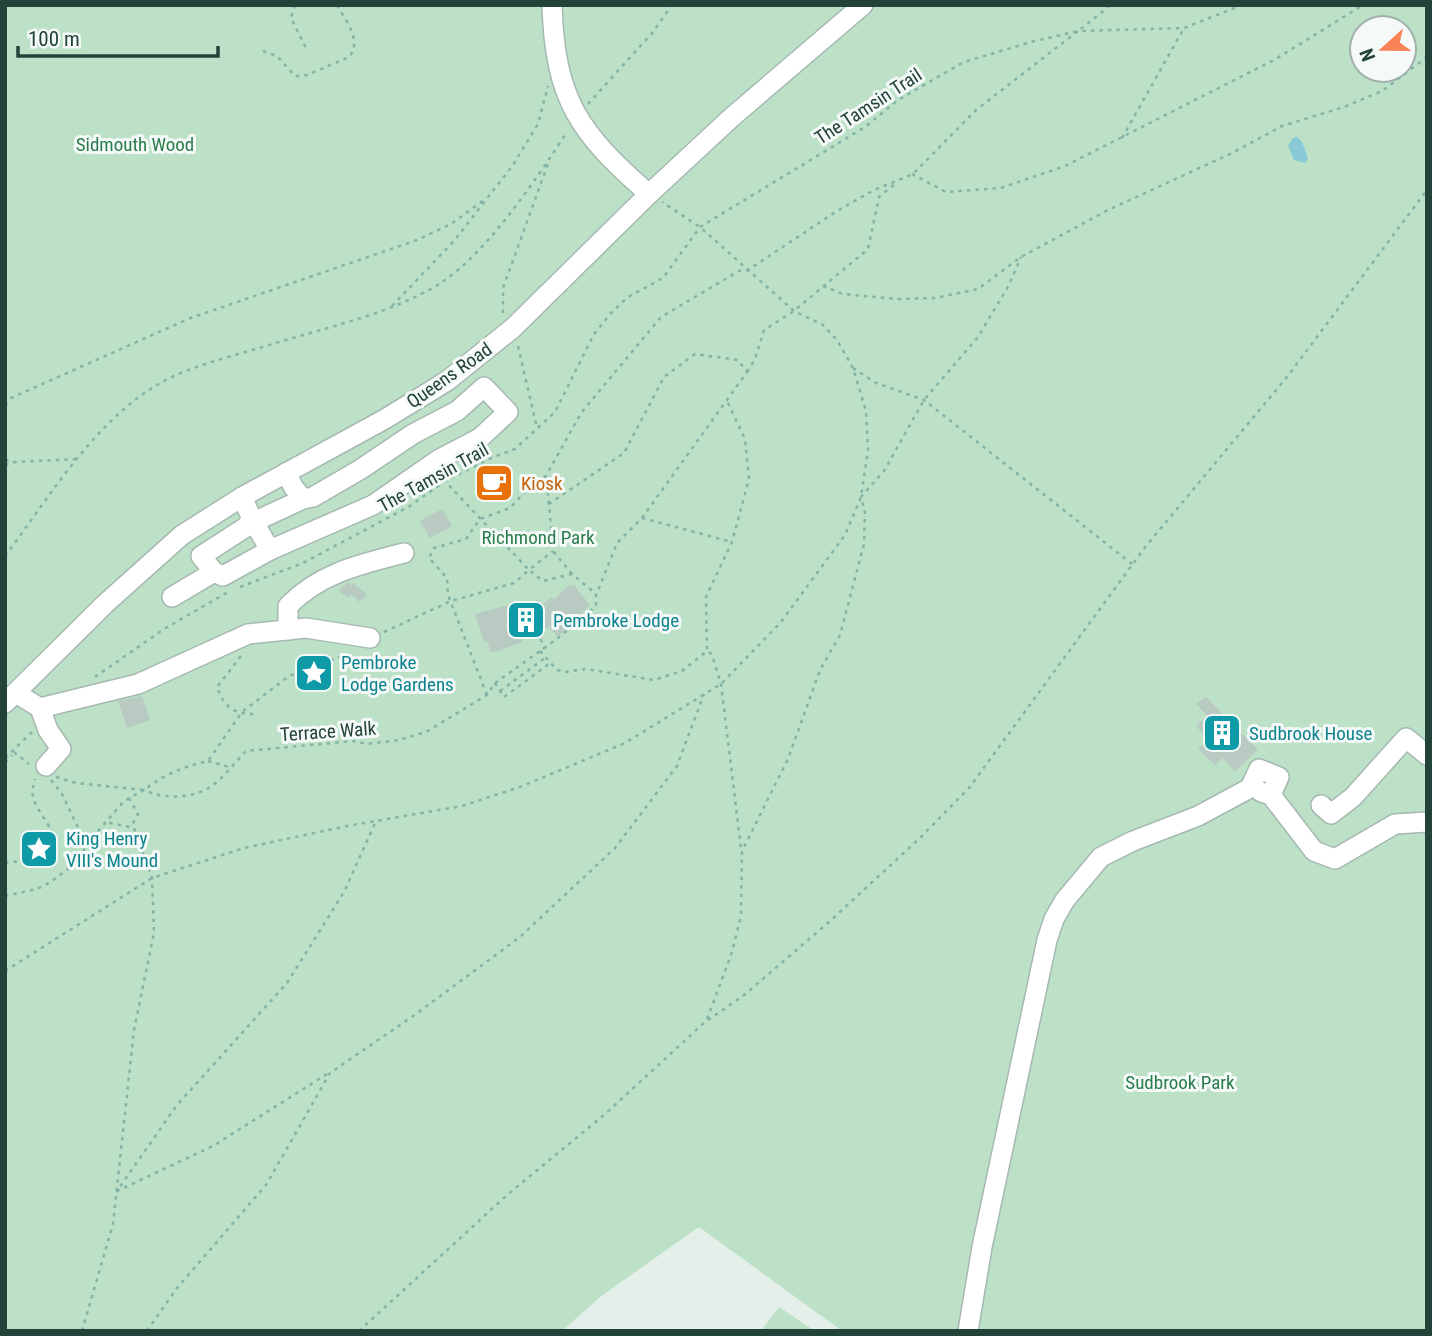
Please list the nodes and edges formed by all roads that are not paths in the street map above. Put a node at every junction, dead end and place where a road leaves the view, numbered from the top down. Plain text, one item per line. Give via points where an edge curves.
1 (552, 5) edge
2 (863, 5) edge
3 (649, 194) junction
4 (286, 473) junction
5 (242, 497) junction
6 (303, 499) junction
7 (252, 519) junction
8 (270, 550) junction
9 (404, 553) dead end
10 (214, 572) junction
11 (172, 597) dead end
12 (288, 630) junction
13 (370, 638) dead end
14 (11, 698) edge
15 (42, 714) junction
16 (1427, 755) edge
17 (43, 771) road end
18 (1321, 805) dead end
19 (1427, 822) edge
20 (968, 1331) edge

1 - 3 street via 555,55 577,117 615,165
2 - 3 street, Queens Road
3 - 4 street, Queens Road via 513,328 447,381
4 - 5 street, Queens Road
4 - 6 street
5 - 7 street
5 - 14 street, Queens Road via 182,535
6 - 7 street
6 - 8 street via 457,411 484,387 508,412 480,438 438,460 373,505
7 - 8 street
7 - 10 street via 201,556
8 - 10 street via 223,576
9 - 12 street via 346,568 303,590 288,606
10 - 11 street
12 - 13 street via 306,628
12 - 15 street via 248,634 138,684
14 - 15 street
15 - 17 street via 61,749
16 - 18 street via 1406,738 1353,797 1331,814
19 - 20 street via 1395,824 1335,859 1314,851 1271,796 1250,788 1198,816 1101,857 1065,900 1047,940

